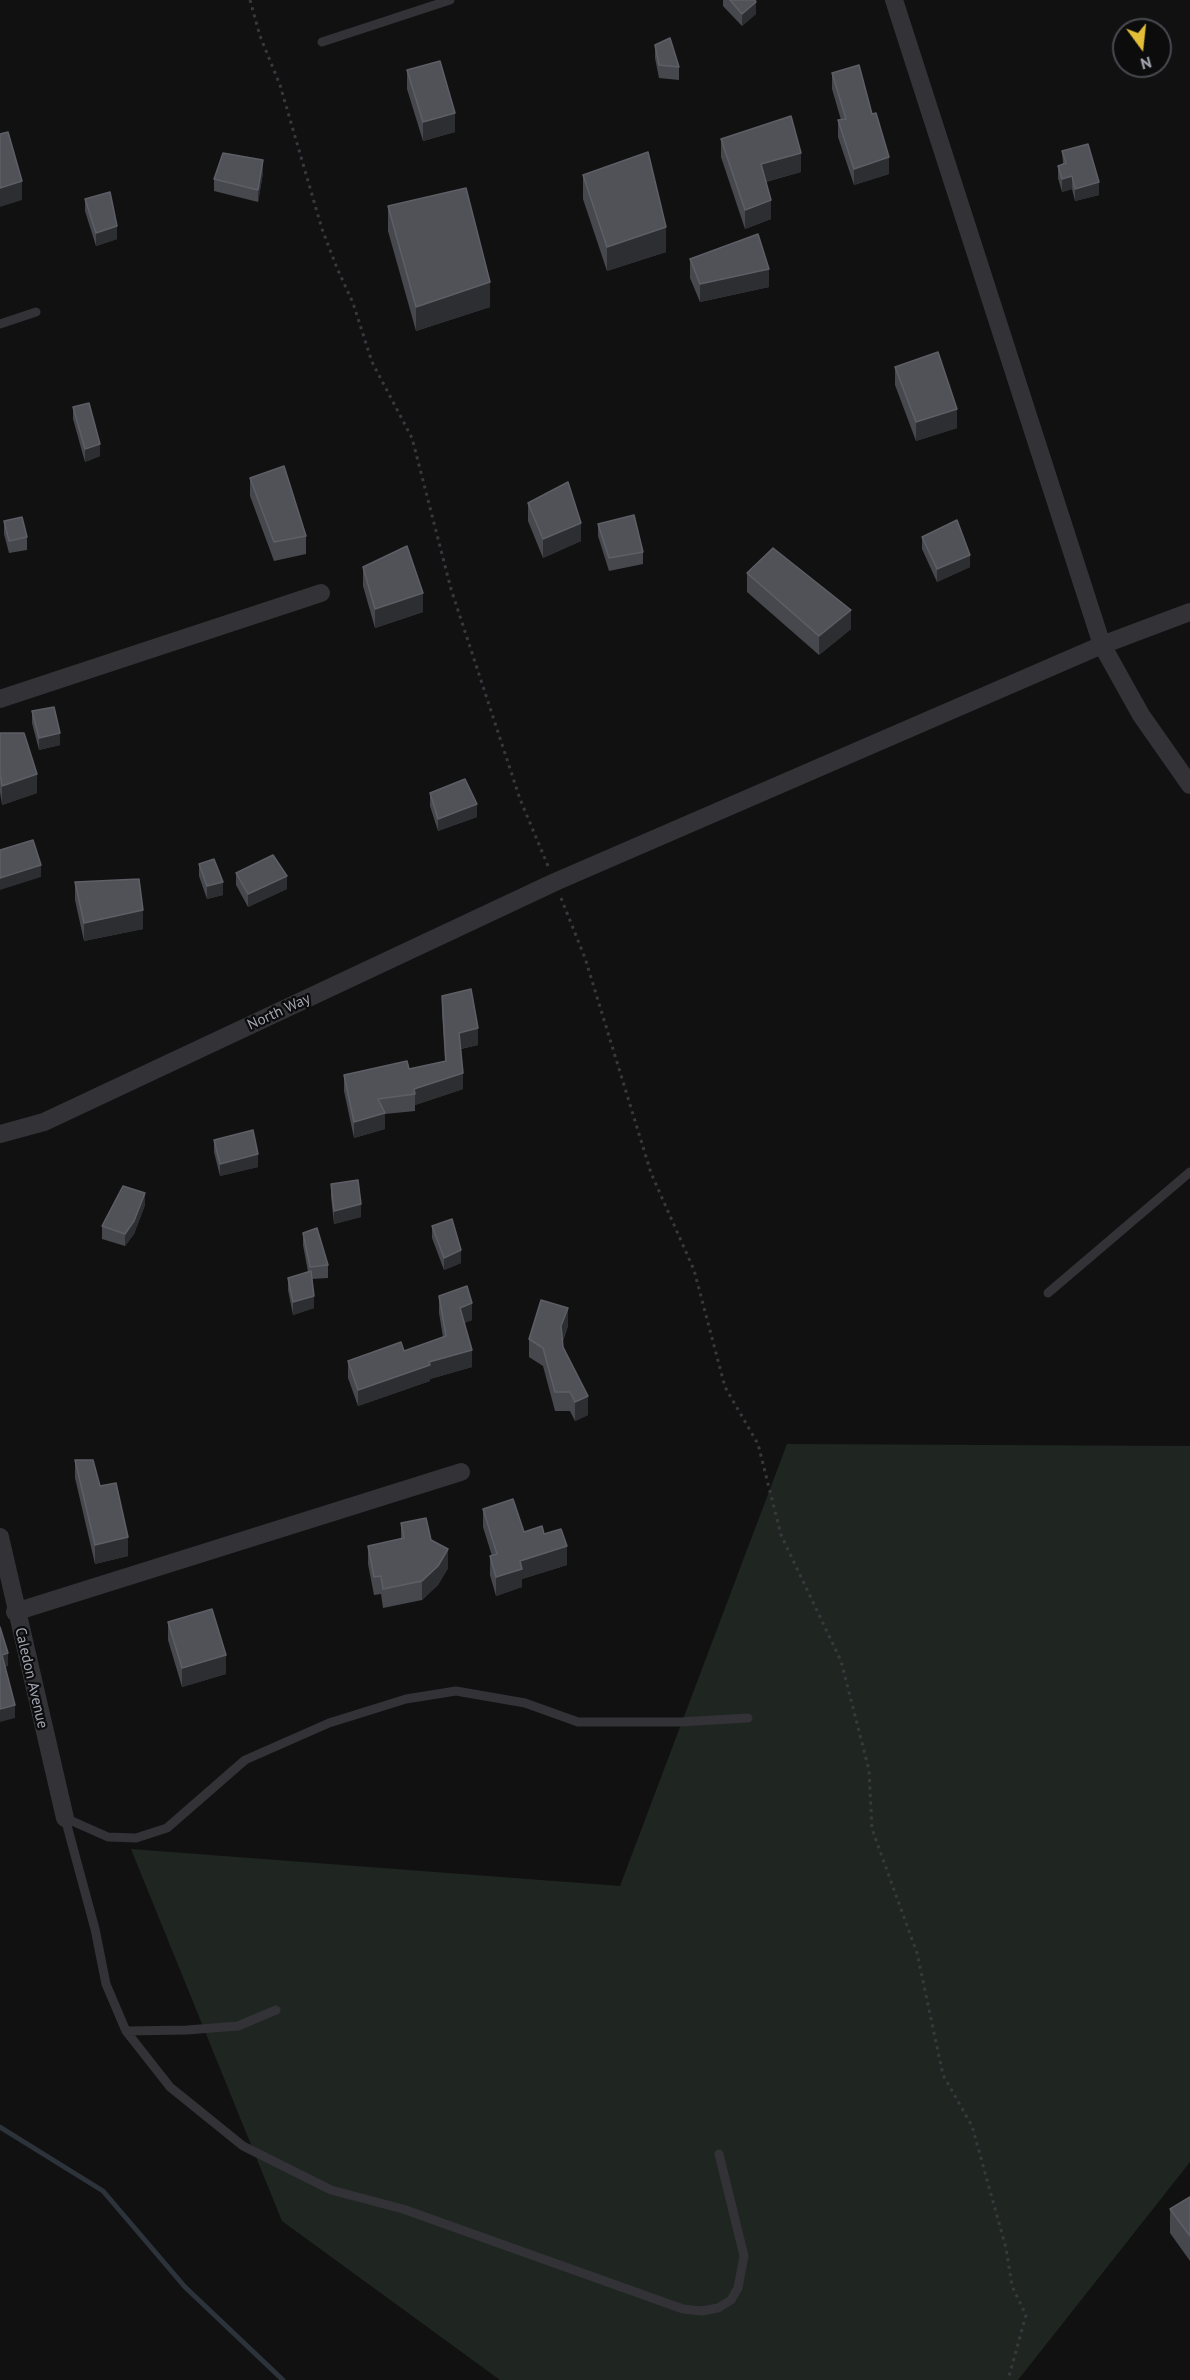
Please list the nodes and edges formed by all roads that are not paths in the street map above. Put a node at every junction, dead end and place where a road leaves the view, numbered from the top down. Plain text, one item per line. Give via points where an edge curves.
1 (450, 0) edge
2 (894, 0) edge
3 (322, 42) dead end
4 (36, 312) dead end
5 (0, 324) edge
6 (321, 593) dead end
7 (1190, 612) edge
8 (1102, 645) junction
9 (0, 699) edge
10 (1190, 785) edge
11 (0, 1134) edge
12 (1190, 1172) edge
13 (1047, 1293) dead end
14 (461, 1472) dead end
15 (0, 1537) edge
16 (15, 1612) junction
17 (748, 1718) dead end
18 (65, 1818) junction
19 (276, 2010) dead end
20 (126, 2031) junction
21 (718, 2154) dead end

1 - 3 lane
2 - 8 street
4 - 5 lane
6 - 9 street
7 - 8 street, North Way
8 - 10 street via 1135,706
8 - 11 street, North Way via 555,882 44,1122
12 - 13 lane
14 - 16 street
15 - 16 street, Caledon Avenue
16 - 18 street, Caledon Avenue
17 - 18 lane via 578,1722 525,1704 456,1691 406,1699 329,1723 245,1760 167,1828 136,1838 108,1837
18 - 20 lane via 106,1984
19 - 20 lane via 238,2026
20 - 21 lane via 170,2087 243,2146 331,2190 403,2209 683,2309 718,2308 731,2300 738,2288 744,2256

